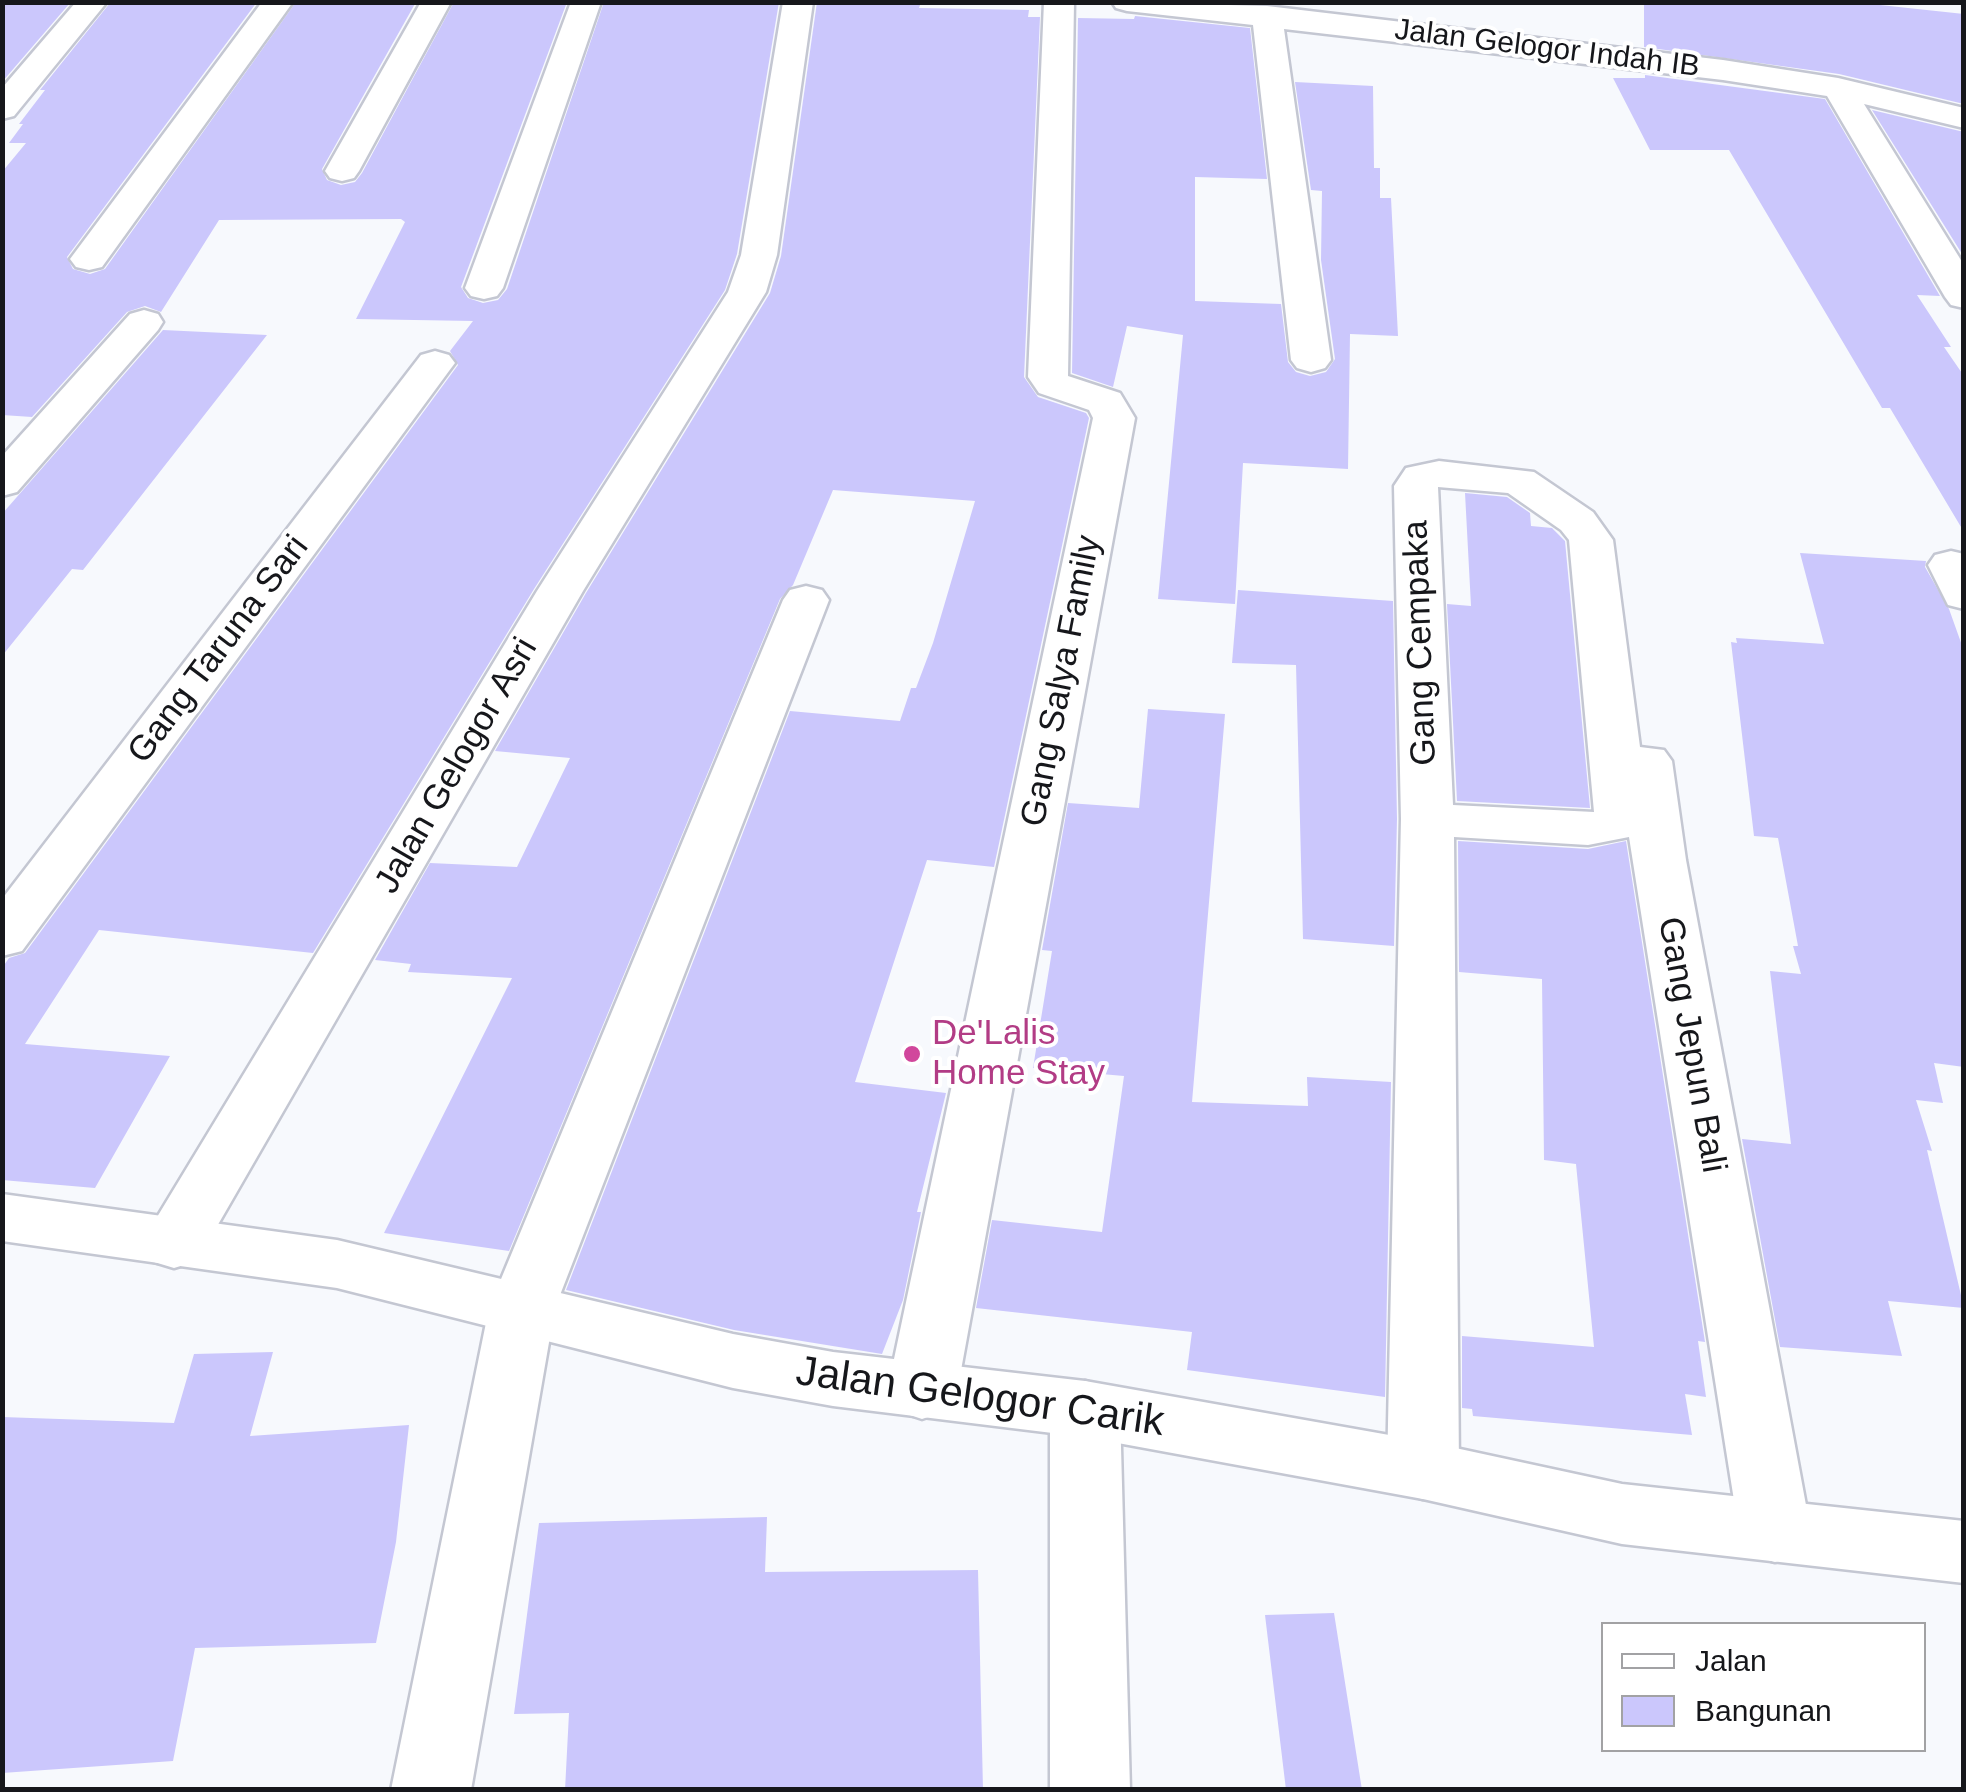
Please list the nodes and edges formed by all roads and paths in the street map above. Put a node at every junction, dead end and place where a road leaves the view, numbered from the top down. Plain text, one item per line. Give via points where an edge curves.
1 (92, 2) edge
2 (278, 2) edge
3 (436, 2) edge
4 (586, 2) edge
5 (798, 2) edge
6 (1058, 2) edge
7 (1127, 2) edge
8 (1266, 15) junction
9 (1838, 88) junction
10 (2, 109) edge
11 (1964, 118) edge
12 (342, 172) dead end
13 (90, 259) dead end
14 (484, 288) dead end
15 (1964, 297) edge
16 (144, 322) dead end
17 (1311, 360) dead end
18 (435, 363) dead end
19 (2, 484) edge
20 (1620, 556) dead end
21 (806, 600) dead end
22 (1427, 819) junction
23 (2, 938) edge
24 (2, 1217) edge
25 (174, 1244) junction
26 (522, 1308) junction
27 (922, 1392) junction
28 (1085, 1409) junction
29 (1424, 1470) junction
30 (1775, 1532) junction
31 (1964, 1552) edge
32 (431, 1790) edge
33 (1090, 1790) edge

1 - 10 street
2 - 13 street
3 - 12 street
4 - 14 street
5 - 25 street, Jalan Gelogor Asri via 759,255 747,292 560,591
6 - 27 street, Gang Salya Family via 1048,377 1106,402 1114,418
7 - 8 street, Jalan Gelogor Indah IB
8 - 9 street, Jalan Gelogor Indah IB
8 - 17 street
9 - 11 street, Jalan Gelogor Indah IB
9 - 15 street
16 - 19 street
18 - 23 street, Gang Taruna Sari
20 - 30 street, Gang Jepun Bali via 1659,860
21 - 26 street
22 - 22 street, Gang Cempaka via 1416,486 1420,477 1440,474 1519,482 1576,521 1591,540 1622,814 1609,827 1588,829
22 - 29 street, Gang Cempaka
24 - 25 street, Jalan Gelogor Carik
25 - 26 street, Jalan Gelogor Carik via 336,1264
26 - 27 street, Jalan Gelogor Carik via 733,1361
26 - 32 street
27 - 28 street, Jalan Gelogor Carik
28 - 29 street, Jalan Gelogor Carik
28 - 33 street
29 - 30 street, Jalan Gelogor Carik via 1622,1514
30 - 31 street, Jalan Gelogor Carik

